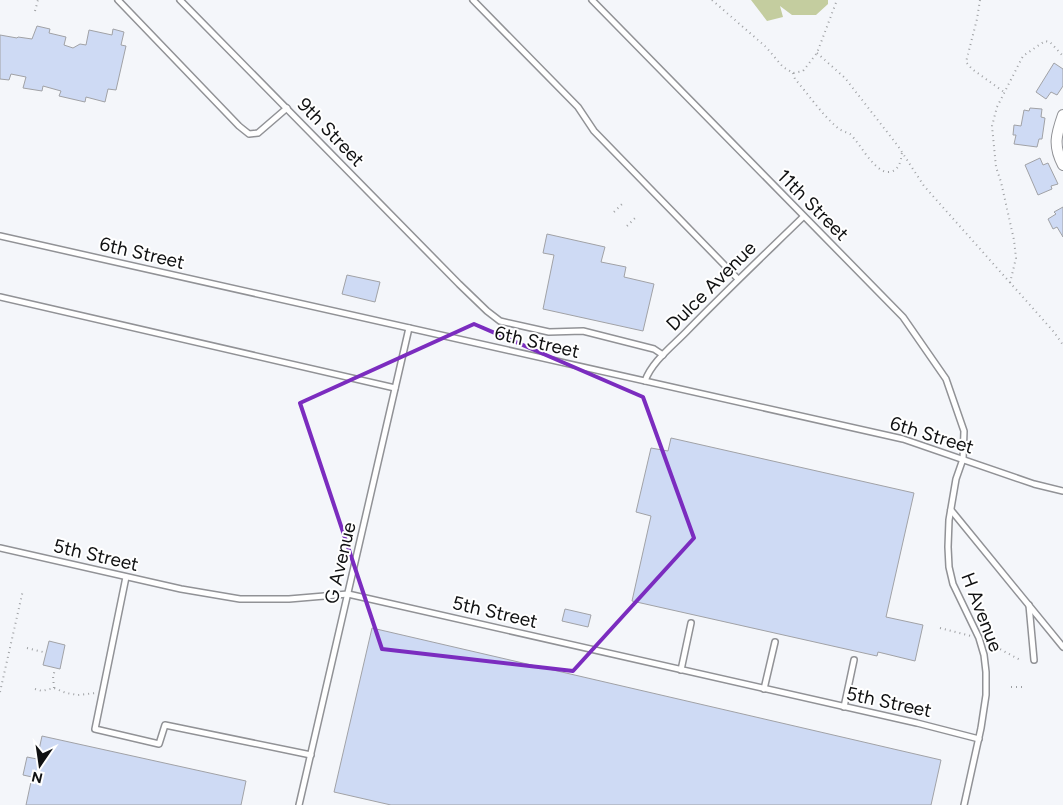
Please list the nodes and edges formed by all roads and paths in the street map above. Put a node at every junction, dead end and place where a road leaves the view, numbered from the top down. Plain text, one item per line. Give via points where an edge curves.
1 (38, 0) edge
2 (118, 0) edge
3 (180, 0) edge
4 (473, 0) edge
5 (592, 0) edge
6 (712, 0) edge
7 (837, 0) edge
8 (980, 0) edge
9 (35, 11) dead end
10 (817, 53) junction
11 (1063, 56) edge
12 (793, 73) junction
13 (1004, 92) junction
14 (287, 108) junction
15 (1063, 115) edge
16 (902, 152) junction
17 (1063, 166) edge
18 (624, 202) dead end
19 (614, 212) dead end
20 (637, 216) dead end
21 (803, 216) junction
22 (627, 226) dead end
23 (0, 236) edge
24 (738, 279) junction
25 (1010, 283) junction
26 (0, 297) edge
27 (409, 328) junction
28 (1063, 345) edge
29 (663, 355) junction
30 (645, 382) junction
31 (395, 388) junction
32 (963, 459) junction
33 (1063, 491) edge
34 (951, 510) junction
35 (0, 548) edge
36 (126, 577) junction
37 (24, 590) dead end
38 (348, 594) junction
39 (1029, 604) junction
40 (691, 623) dead end
41 (775, 642) dead end
42 (1063, 646) edge
43 (27, 648) dead end
44 (43, 652) dead end
45 (854, 660) dead end
46 (1034, 660) dead end
47 (54, 670) dead end
48 (681, 670) junction
49 (1024, 687) dead end
50 (54, 688) junction
51 (1011, 688) dead end
52 (35, 689) dead end
53 (764, 689) junction
54 (0, 692) edge
55 (96, 693) dead end
56 (844, 707) junction
57 (979, 739) junction
58 (311, 755) junction
59 (299, 805) edge
60 (964, 805) edge

1 - 9 path
2 - 14 lane via 249,134 258,133
3 - 14 lane, 9th Street
4 - 24 lane
5 - 21 lane, 11th Street
6 - 12 path
7 - 10 path
8 - 13 path via 966,62
10 - 12 path via 803,70
10 - 16 path via 844,78
11 - 13 path via 1050,42 1034,48 1023,56
12 - 16 path via 825,115 850,134 879,169 895,170
13 - 25 path via 992,126 996,167 1014,240 1016,258
14 - 29 lane, 9th Street via 500,321 549,332 583,331 654,349
15 - 17 street via 1056,134 1057,154
16 - 25 path via 924,186
18 - 19 path
20 - 22 path
21 - 24 lane, Dulce Avenue
21 - 32 lane, 11th Street via 903,318 946,379 964,432
23 - 27 lane, 6th Street
24 - 29 lane, Dulce Avenue
25 - 28 path
26 - 31 lane
27 - 30 lane, 6th Street
27 - 31 lane, G Avenue
29 - 30 lane, Dulce Avenue via 648,371
30 - 32 lane, 6th Street via 903,440
31 - 38 lane, G Avenue
32 - 33 lane, 6th Street
32 - 34 lane, H Avenue
34 - 39 lane
34 - 57 lane, H Avenue via 950,573 978,634 986,668 986,695
35 - 36 lane, 5th Street
36 - 38 lane, 5th Street via 240,599
36 - 58 lane via 95,729 159,744 165,725
37 - 54 path
38 - 48 lane, 5th Street
38 - 58 lane, G Avenue
39 - 42 lane
39 - 46 lane
40 - 48 lane
41 - 53 lane
43 - 44 path
45 - 56 lane
47 - 50 path
48 - 53 lane, 5th Street
49 - 51 path
50 - 52 path
50 - 55 path via 78,696
53 - 56 lane, 5th Street
56 - 57 lane, 5th Street
57 - 60 lane, H Avenue
58 - 59 lane, G Avenue

